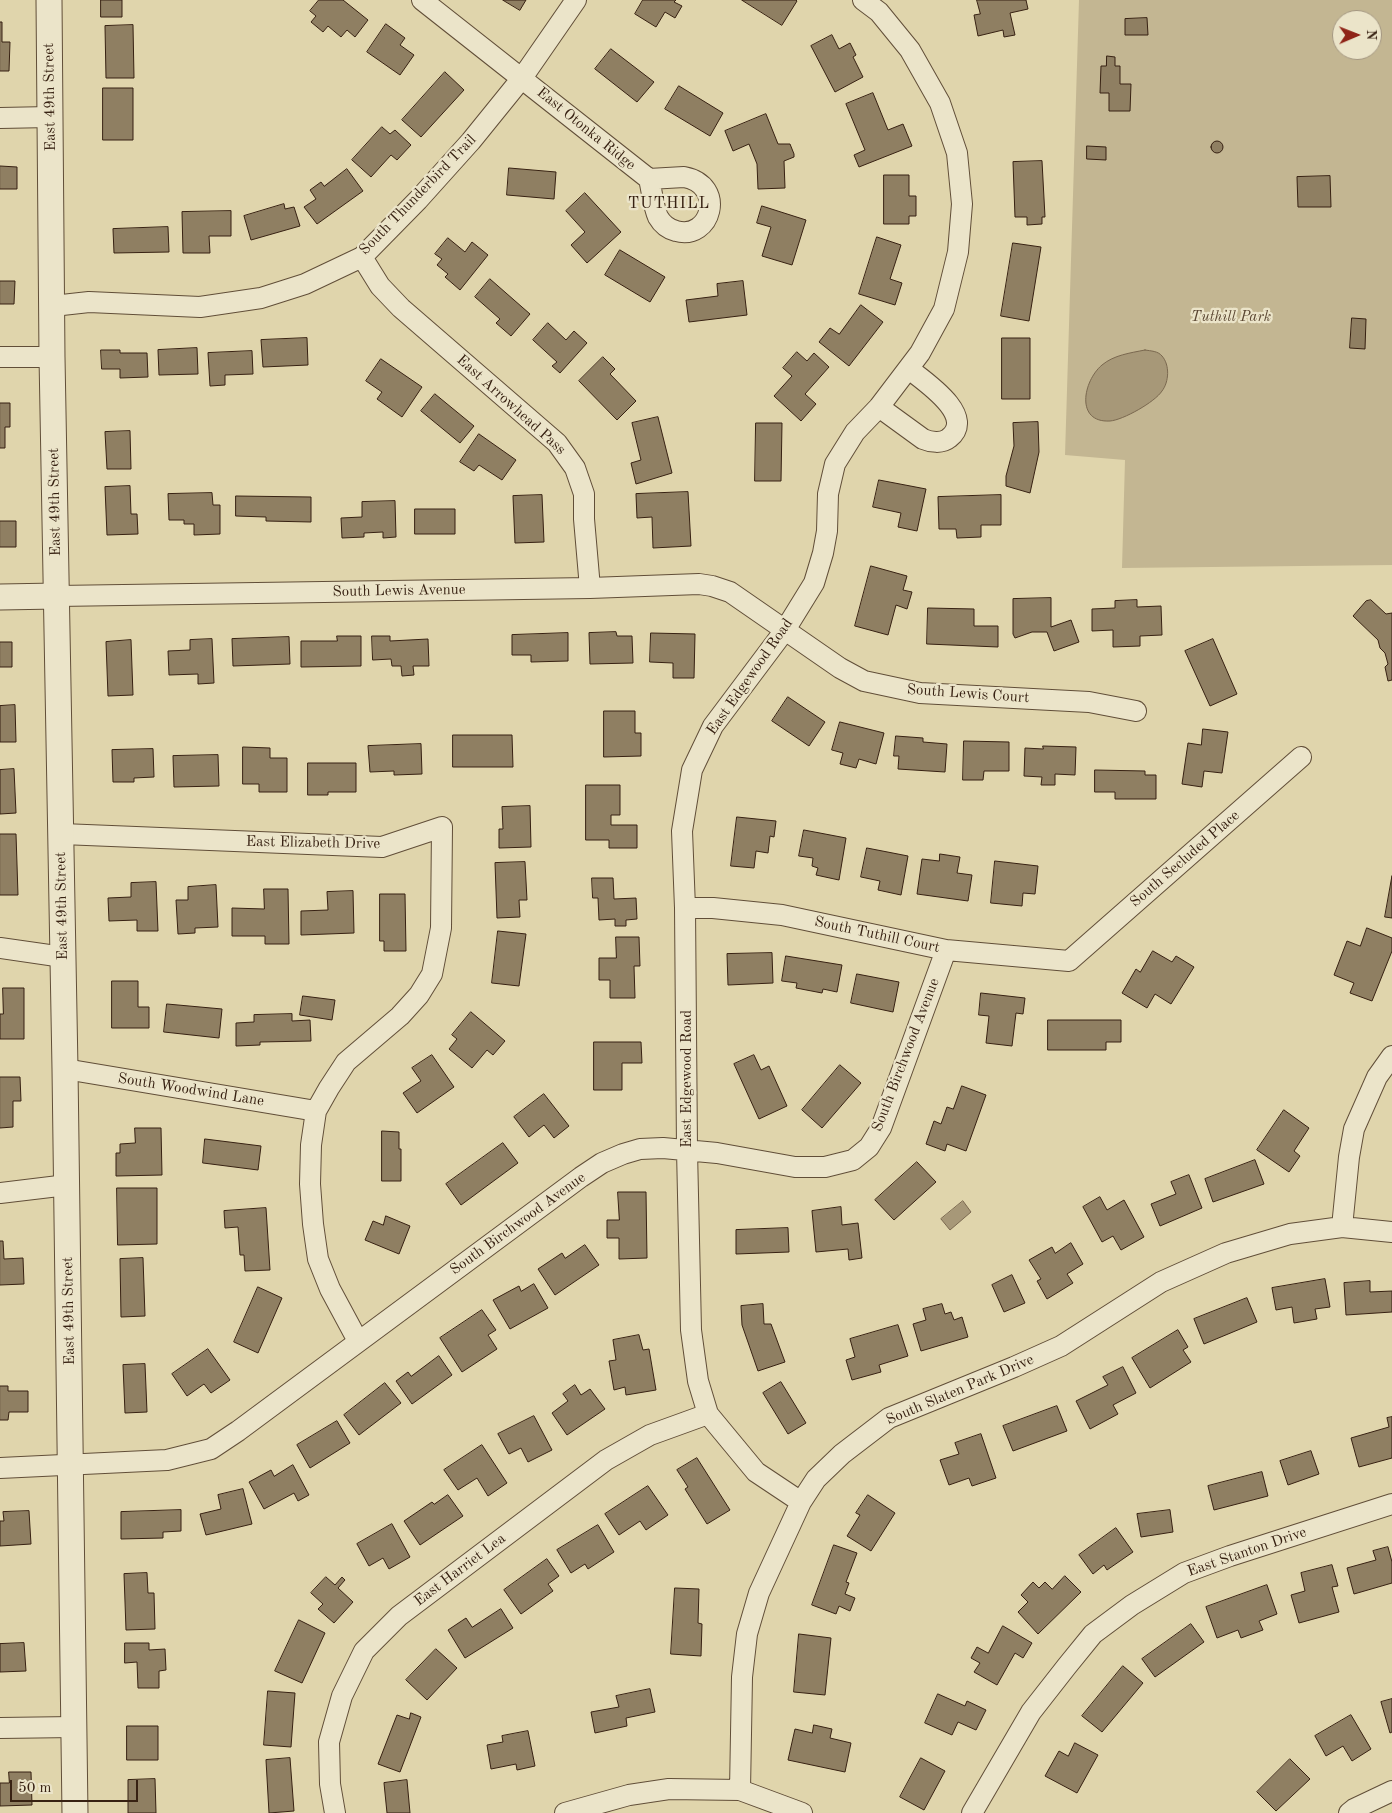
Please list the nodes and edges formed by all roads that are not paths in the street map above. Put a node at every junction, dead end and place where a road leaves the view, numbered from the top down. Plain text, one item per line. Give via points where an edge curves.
1 (49, 0) edge
2 (422, 0) edge
3 (576, 0) edge
4 (863, 0) edge
5 (522, 78) junction
6 (50, 117) junction
7 (0, 118) edge
8 (649, 179) dead end
9 (362, 257) junction
10 (53, 306) junction
11 (0, 357) edge
12 (52, 357) junction
13 (909, 369) junction
14 (879, 407) junction
15 (590, 588) junction
16 (0, 596) edge
17 (57, 596) junction
18 (785, 630) junction
19 (1136, 712) dead end
20 (1301, 757) dead end
21 (62, 834) junction
22 (686, 908) junction
23 (0, 948) edge
24 (946, 950) junction
25 (63, 957) junction
26 (1069, 961) joint
27 (1392, 1056) edge
28 (65, 1069) junction
29 (316, 1111) junction
30 (687, 1150) junction
31 (66, 1185) junction
32 (0, 1193) edge
33 (1342, 1227) junction
34 (1392, 1232) edge
35 (358, 1341) junction
36 (708, 1414) junction
37 (71, 1464) junction
38 (0, 1468) edge
39 (801, 1502) junction
40 (1392, 1504) edge
41 (74, 1727) junction
42 (0, 1728) edge
43 (740, 1790) junction
44 (1392, 1790) edge
45 (599, 1809) edge
46 (75, 1813) edge
47 (334, 1813) edge
48 (565, 1813) edge
49 (802, 1813) edge
50 (972, 1813) edge
51 (1349, 1813) edge

1 - 6 street, East 49th Street
2 - 5 street, East Otonka Ridge
3 - 5 street, South Thunderbird Trail
4 - 13 street, East Edgewood Road via 879,12 910,50 940,103 957,153 962,204 958,252 944,309
5 - 8 street, East Otonka Ridge
5 - 9 street, South Thunderbird Trail via 465,149
6 - 7 street
6 - 10 street, East 49th Street
9 - 10 street, South Thunderbird Trail via 305,284 261,298 200,306 89,302
9 - 15 street, East Arrowhead Pass via 380,286 401,308 557,443 569,457 584,494
10 - 12 street, East 49th Street
11 - 12 street
12 - 17 street, East 49th Street
13 - 14 street, East Edgewood Road
13 - 14 street via 954,410 957,421 950,438 929,442
14 - 18 street, East Edgewood Road via 855,432 835,464 828,494 823,554 814,583
15 - 17 street, South Lewis Avenue
15 - 18 street, South Lewis Avenue via 712,586 730,592
16 - 17 street, South Lewis Avenue
17 - 21 street, East 49th Street
18 - 19 street, South Lewis Court via 840,668 864,681 892,688 920,693 1089,702
18 - 22 street, East Edgewood Road via 713,726 692,770 682,831
20 - 26 street, South Secluded Place
21 - 25 street, East 49th Street
21 - 29 street, East Elizabeth Drive via 382,847 442,827 441,928 432,974 400,1016 346,1062
22 - 24 street, South Tuthill Court via 782,915
22 - 30 street, East Edgewood Road
23 - 25 street
24 - 26 street, South Tuthill Court
24 - 30 street, South Birchwood Avenue via 881,1128 869,1147 853,1160 825,1167 795,1167
25 - 28 street, East 49th Street
27 - 33 street via 1377,1077 1354,1129
28 - 29 street, South Woodwind Lane
28 - 31 street, East 49th Street
29 - 35 street, East Elizabeth Drive via 310,1184 318,1259
30 - 35 street, South Birchwood Avenue via 640,1149 602,1164
30 - 36 street, East Edgewood Road via 691,1330 698,1382
31 - 32 street
31 - 37 street, East 49th Street
33 - 34 street, South Slaten Park Drive
33 - 39 street, South Slaten Park Drive via 1290,1234 1226,1253 1161,1282 1061,1346 889,1418 822,1472
35 - 37 street, South Birchwood Avenue via 211,1449 167,1460
36 - 39 street, East Edgewood Road via 756,1472
36 - 47 street, East Harriet Lea via 650,1436 606,1460 398,1616 364,1651 342,1696 329,1742
37 - 38 street, South Birchwood Avenue
37 - 41 street, East 49th Street
39 - 43 street, South Slaten Park Drive via 759,1593 747,1634 742,1677
40 - 50 street, East Stanton Drive via 1184,1572 1132,1605 1093,1634 1031,1712
41 - 42 street
41 - 46 street, East 49th Street
43 - 45 street via 669,1789 629,1795
43 - 49 street
44 - 51 street
45 - 48 street

